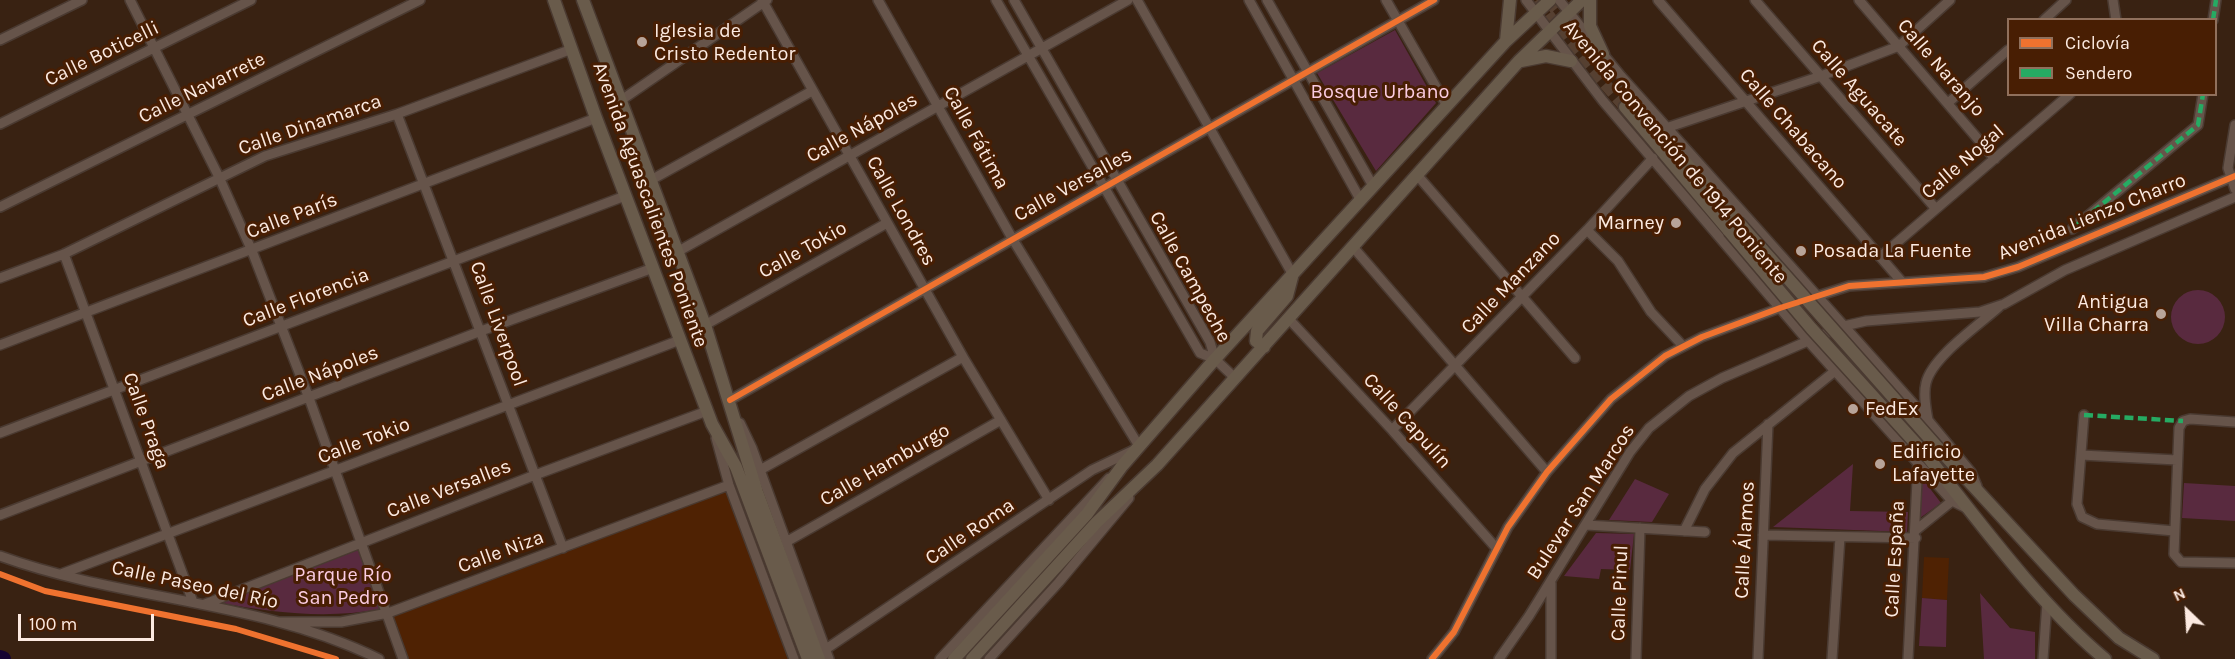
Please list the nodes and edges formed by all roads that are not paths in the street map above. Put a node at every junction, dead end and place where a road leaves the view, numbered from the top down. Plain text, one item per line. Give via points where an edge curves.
1 (82, 0) edge
2 (130, 0) edge
3 (251, 0) edge
4 (420, 0) edge
5 (554, 0) edge
6 (583, 0) edge
7 (878, 0) edge
8 (996, 0) edge
9 (1014, 0) edge
10 (1128, 0) edge
11 (1137, 0) edge
12 (1249, 0) edge
13 (1267, 0) edge
14 (1386, 0) edge
15 (1434, 0) edge
16 (1510, 0) edge
17 (1526, 0) edge
18 (1550, 0) edge
19 (1559, 0) edge
20 (1582, 0) edge
21 (1590, 0) edge
22 (1658, 0) edge
23 (1755, 0) edge
24 (1859, 0) edge
25 (1950, 0) edge
26 (2066, 0) edge
27 (2113, 0) edge
28 (2216, 0) edge
29 (764, 1) edge
30 (1535, 13) junction
31 (1568, 13) junction
32 (2046, 18) edge
33 (2116, 18) edge
34 (2213, 18) edge
35 (1398, 21) junction
36 (1548, 31) junction
37 (0, 40) edge
38 (1506, 41) junction
39 (1899, 46) junction
40 (154, 48) junction
41 (1040, 48) junction
42 (572, 49) junction
43 (2007, 51) edge
44 (1603, 54) junction
45 (1026, 55) junction
46 (1519, 61) junction
47 (1571, 61) junction
48 (1307, 72) junction
49 (1821, 76) junction
50 (1293, 80) junction
51 (812, 92) junction
52 (2068, 96) edge
53 (2203, 96) edge
54 (620, 101) junction
55 (1745, 101) junction
56 (1948, 103) junction
57 (938, 106) junction
58 (1447, 106) junction
59 (397, 114) junction
60 (187, 115) junction
61 (596, 118) junction
62 (0, 124) edge
63 (2235, 125) edge
64 (1669, 127) junction
65 (1208, 128) junction
66 (849, 155) junction
67 (1653, 158) junction
68 (1995, 159) junction
69 (1418, 176) junction
70 (219, 177) junction
71 (2233, 177) edge
72 (651, 180) junction
73 (1116, 180) junction
74 (424, 184) junction
75 (1373, 186) junction
76 (1103, 187) junction
77 (2235, 189) edge
78 (625, 196) junction
79 (2235, 197) edge
80 (1360, 199) junction
81 (0, 207) edge
82 (1936, 209) junction
83 (887, 223) junction
84 (2072, 229) dead end
85 (1587, 230) junction
86 (1012, 238) junction
87 (1353, 247) junction
88 (252, 251) junction
89 (677, 252) junction
90 (64, 254) junction
91 (1880, 257) junction
92 (455, 260) junction
93 (652, 268) junction
94 (1793, 268) junction
95 (1293, 275) junction
96 (0, 278) edge
97 (1902, 282) junction
98 (924, 289) junction
99 (1765, 290) junction
100 (1817, 295) junction
101 (1522, 296) junction
102 (2004, 303) junction
103 (1780, 308) junction
104 (86, 312) junction
105 (1289, 319) junction
106 (705, 325) junction
107 (281, 326) junction
108 (1844, 326) junction
109 (481, 331) junction
110 (680, 340) junction
111 (1808, 341) junction
112 (0, 345) edge
113 (1683, 346) junction
114 (1264, 347) junction
115 (963, 357) junction
116 (1215, 358) junction
117 (1575, 358) dead end
118 (1456, 365) junction
119 (1878, 366) junction
120 (1835, 371) junction
121 (1235, 378) junction
122 (115, 389) junction
123 (1853, 390) junction
124 (309, 398) junction
125 (730, 400) junction
126 (508, 405) junction
127 (707, 411) junction
128 (734, 412) junction
129 (2084, 415) dead end
130 (1001, 420) junction
131 (1928, 420) junction
132 (2235, 422) edge
133 (712, 424) junction
134 (1768, 424) junction
135 (1392, 430) junction
136 (0, 433) edge
137 (1137, 447) junction
138 (2081, 455) junction
139 (1923, 459) junction
140 (2177, 460) junction
141 (141, 461) junction
142 (1157, 465) junction
143 (1122, 466) junction
144 (760, 470) junction
145 (335, 471) junction
146 (1547, 472) junction
147 (535, 475) junction
148 (729, 484) junction
149 (1979, 491) junction
150 (1049, 500) junction
151 (1952, 501) junction
152 (1969, 509) junction
153 (0, 515) edge
154 (1586, 525) junction
155 (1640, 528) junction
156 (1684, 531) junction
157 (2174, 531) junction
158 (1705, 532) dead end
159 (168, 533) junction
160 (1916, 534) junction
161 (1762, 535) junction
162 (1840, 537) junction
163 (786, 542) junction
164 (362, 543) junction
165 (563, 548) junction
166 (1497, 549) junction
167 (0, 556) edge
168 (2235, 563) edge
169 (61, 574) junction
170 (1551, 582) junction
171 (193, 602) junction
172 (2047, 602) junction
173 (205, 604) junction
174 (388, 614) junction
175 (280, 622) junction
176 (824, 656) edge
177 (379, 659) edge
178 (403, 659) edge
179 (794, 659) edge
180 (808, 659) edge
181 (940, 659) edge
182 (954, 659) edge
183 (972, 659) edge
184 (989, 659) edge
185 (1432, 659) edge
186 (1499, 659) edge
187 (1551, 659) edge
188 (1636, 659) edge
189 (1758, 659) edge
190 (1832, 659) edge
191 (1908, 659) edge
192 (2043, 659) edge
193 (2105, 659) edge
194 (2153, 659) edge

1 - 37 street
2 - 40 street
3 - 40 street, Calle Boticelli
4 - 60 street, Calle Navarrete
5 - 42 main road, Avenida Aguascalientes Poniente
6 - 54 main road, Avenida Aguascalientes Poniente
7 - 57 street, Calle Fátima
8 - 45 street, Calle Campeche
9 - 41 street, Calle Campeche
10 - 41 street, Calle Nápoles
11 - 65 street
12 - 50 street
13 - 48 street
14 - 35 street
15 - 35 street, Calle Versalles
16 - 38 main road
17 - 30 street, Avenida Convención de 1914 Poniente
18 - 30 main road
19 - 31 street, Avenida Convención de 1914 Poniente
20 - 31 main road
21 - 44 main road via 1590,26
22 - 55 street, Calle Chabacano
23 - 49 street, Calle Aguacate
24 - 39 street, Calle Naranjo
25 - 39 street
26 - 32 street
27 - 33 street
28 - 34 street
29 - 51 street, Calle Londres
29 - 54 street
30 - 36 street, Avenida Convención de 1914 Poniente
30 - 38 main road
31 - 36 main road
31 - 44 street, Avenida Convención de 1914 Poniente
35 - 48 street, Calle Versalles
35 - 58 street
36 - 46 main road
36 - 47 street, Avenida Convención de 1914 Poniente
38 - 58 main road
39 - 49 street
39 - 56 street, Calle Naranjo
40 - 60 street
40 - 62 street, Calle Boticelli
41 - 45 street, Calle Nápoles
41 - 73 street, Calle Campeche
42 - 59 street, Calle Dinamarca
42 - 61 main road, Avenida Aguascalientes Poniente
43 - 56 street
44 - 64 street, Avenida Convención de 1914 Poniente
45 - 57 street, Calle Nápoles
45 - 76 street, Calle Campeche
46 - 47 main road via 1546,56
46 - 69 main road
47 - 67 street, Avenida Convención de 1914 Poniente
48 - 50 street, Calle Versalles
48 - 75 street
49 - 55 street
49 - 82 street, Calle Aguacate
50 - 65 street, Calle Versalles
50 - 80 street
51 - 66 street, Calle Londres
51 - 72 street
52 - 68 street, Calle Nogal
53 - 84 street via 2198,125
54 - 72 main road, Avenida Aguascalientes Poniente
55 - 64 street
55 - 91 street, Calle Chabacano
56 - 68 street, Calle Naranjo
57 - 66 street, Calle Nápoles
57 - 86 street, Calle Fátima
58 - 75 main road
59 - 70 street, Calle Dinamarca via 265,156
59 - 74 street, Calle Liverpool
60 - 70 street
60 - 81 street, Calle Navarrete
61 - 74 street, Calle París
61 - 78 main road, Avenida Aguascalientes Poniente
63 - 71 street via 2228,168
64 - 94 street, Avenida Convención de 1914 Poniente
65 - 73 street, Calle Versalles
65 - 95 street
66 - 83 street, Calle Londres
66 - 89 street, Calle Nápoles
67 - 85 street, Calle Manzano
67 - 99 street, Avenida Convención de 1914 Poniente
68 - 82 street, Calle Nogal
69 - 87 main road
69 - 101 street
70 - 88 street
70 - 90 street, Calle Dinamarca
71 - 77 street
71 - 97 street, Avenida Lienzo Charro via 2018,267 1983,277
72 - 89 main road, Avenida Aguascalientes Poniente
73 - 76 street, Calle Versalles
73 - 116 street, Calle Campeche via 1210,342
74 - 88 street, Calle París
74 - 92 street, Calle Liverpool
75 - 80 main road
76 - 86 street, Calle Versalles
76 - 116 street, Calle Campeche via 1200,353
78 - 92 street, Calle Florencia
78 - 93 main road, Avenida Aguascalientes Poniente
79 - 102 street, Avenida Lienzo Charro via 2065,270
80 - 95 main road
82 - 91 street, Calle Nogal
83 - 98 street, Calle Londres
83 - 106 street, Calle Tokio
85 - 101 street, Calle Manzano
85 - 113 street via 1618,261 1651,312
86 - 98 street, Calle Versalles
86 - 137 street, Calle Fátima
87 - 105 main road
87 - 118 street
88 - 104 street, Calle París
88 - 107 street
89 - 106 main road, Avenida Aguascalientes Poniente
90 - 96 street, Calle Dinamarca
90 - 104 street, Calle Praga
91 - 97 street, Calle Chabacano
92 - 107 street, Calle Florencia
92 - 109 street, Calle Liverpool
93 - 109 street, Calle Nápoles
93 - 110 main road, Avenida Aguascalientes Poniente
94 - 99 street via 1786,287
94 - 100 street, Avenida Convención de 1914 Poniente
95 - 114 main road via 1283,302 1257,331 1256,342
95 - 116 main road
97 - 100 street, Avenida Lienzo Charro via 1849,286
98 - 115 street, Calle Londres
98 - 125 street, Calle Versalles
99 - 103 street, Avenida Convención de 1914 Poniente
100 - 103 street, Bulevar San Marcos
100 - 108 street, Avenida Convención de 1914 Poniente
101 - 117 street
101 - 118 street, Calle Manzano
102 - 108 street, Avenida Lienzo Charro via 1980,312
102 - 131 street via 1930,371 1925,400
103 - 111 street, Avenida Convención de 1914 Poniente
103 - 113 street, Bulevar San Marcos
104 - 112 street, Calle París
104 - 122 street, Calle Praga
105 - 114 main road
105 - 135 street, Calle Capulín
106 - 125 main road, Avenida Aguascalientes Poniente
107 - 122 street, Calle Florencia
107 - 124 street
108 - 111 street, Bulevar San Marcos
108 - 119 street, Avenida Convención de 1914 Poniente
109 - 124 street, Calle Nápoles
109 - 126 street, Calle Liverpool
110 - 126 street, Calle Tokio
110 - 127 main road, Avenida Aguascalientes Poniente
111 - 120 street, Avenida Convención de 1914 Poniente
111 - 154 street, Bulevar San Marcos via 1722,378 1666,412 1630,452
113 - 146 street, Bulevar San Marcos via 1623,388
114 - 121 main road
115 - 130 street, Calle Londres
115 - 144 street
116 - 121 street, Calle Campeche
116 - 137 main road
118 - 135 street, Calle Manzano
118 - 146 street
119 - 123 street via 1858,372
119 - 131 street, Avenida Convención de 1914 Poniente
120 - 123 street, Avenida Convención de 1914 Poniente
120 - 134 street
121 - 142 main road
122 - 136 street, Calle Florencia
122 - 141 street, Calle Praga
123 - 139 street, Avenida Convención de 1914 Poniente
124 - 141 street, Calle Nápoles
124 - 145 street
125 - 128 main road, Avenida Aguascalientes Poniente
126 - 145 street, Calle Tokio
126 - 147 street, Calle Liverpool
127 - 133 main road, Avenida Aguascalientes Poniente
127 - 147 street, Calle Versalles
128 - 144 street, Avenida Aguascalientes Poniente
128 - 176 main road, Avenida Aguascalientes Poniente via 745,458 785,568
129 - 138 street
130 - 150 street, Calle Londres
130 - 163 street, Calle Hamburgo
131 - 149 street, Avenida Convención de 1914 Poniente via 1971,472
132 - 140 street via 2182,421
133 - 148 street, Avenida Aguascalientes Poniente
133 - 180 main road, Avenida Aguascalientes Poniente via 736,467
134 - 156 street via 1733,453 1705,489
134 - 161 street, Calle Álamos
135 - 166 street, Calle Capulín
137 - 143 main road
137 - 150 street, Calle Roma via 1092,470
138 - 140 street
138 - 157 street via 2077,504 2082,517 2097,524
139 - 149 main road, Avenida Convención de 1914 Poniente, bridge via 1729,231 1628,104
139 - 151 street, Avenida Convención de 1914 Poniente
139 - 152 main road, Avenida Convención de 1914 Poniente
139 - 160 street, Calle España
140 - 157 street
141 - 153 street, Calle Nápoles
141 - 159 street, Calle Praga
142 - 183 main road via 1097,522
142 - 184 street
143 - 181 street via 1089,496
143 - 182 main road via 1088,514
144 - 163 street, Avenida Aguascalientes Poniente
145 - 159 street, Calle Tokio
145 - 164 street
146 - 166 street, Bulevar San Marcos
147 - 164 street, Calle Versalles
147 - 165 street, Calle Liverpool
148 - 165 street, Calle Niza
148 - 179 street, Avenida Aguascalientes Poniente
149 - 194 main road, Avenida Convención de 1914 Poniente via 2074,595 2119,638
150 - 176 street, Calle Roma
151 - 152 street, Avenida Convención de 1914 Poniente
151 - 160 street
152 - 172 main road, Avenida Convención de 1914 Poniente
154 - 155 street
154 - 170 street, Bulevar San Marcos
155 - 156 street
155 - 188 street, Calle Pinul
156 - 158 street
157 - 168 street via 2174,554 2181,562
159 - 169 street, Calle Tokio
159 - 171 street, Calle Praga
160 - 162 street
160 - 191 street, Calle España
161 - 162 street
161 - 189 street, Calle Álamos
162 - 190 street
163 - 176 street, Avenida Aguascalientes Poniente
164 - 173 street, Calle Versalles
164 - 174 street
165 - 174 street, Calle Niza
166 - 185 street, Bulevar San Marcos via 1454,632
167 - 169 street, Calle Paseo del Río
169 - 171 street, Calle Paseo del Río
170 - 186 street, Bulevar San Marcos
170 - 187 street
171 - 173 street, Calle Paseo del Río
172 - 192 street
172 - 193 main road, Avenida Convención de 1914 Poniente
173 - 175 street, Calle Paseo del Río
174 - 175 street, Calle Niza via 341,622
174 - 178 street
175 - 177 street, Calle Paseo del Río via 322,633

